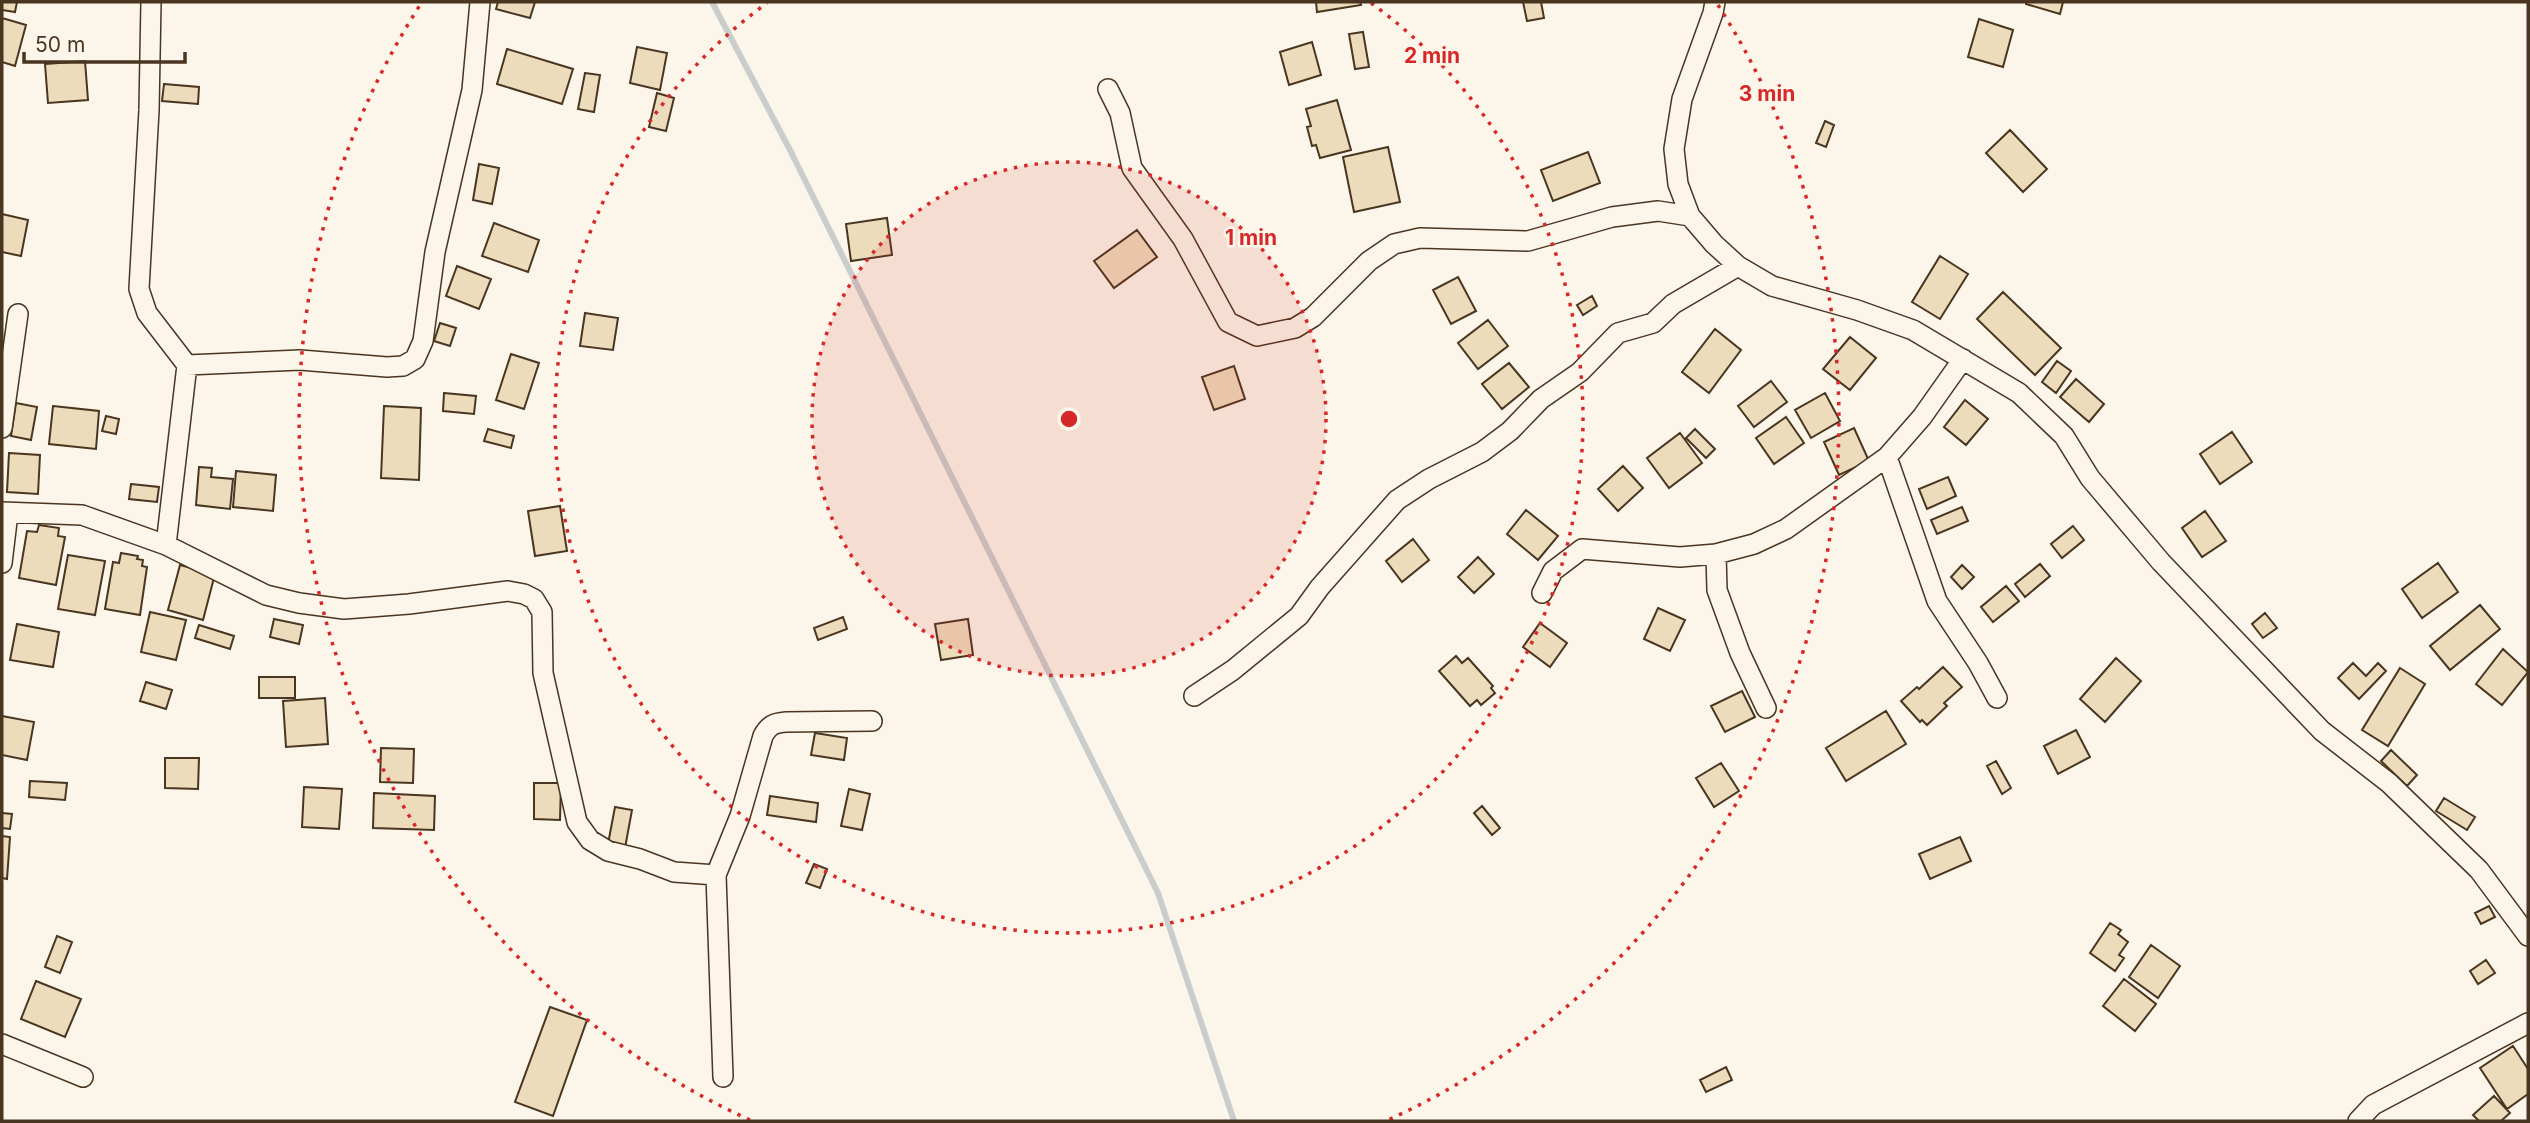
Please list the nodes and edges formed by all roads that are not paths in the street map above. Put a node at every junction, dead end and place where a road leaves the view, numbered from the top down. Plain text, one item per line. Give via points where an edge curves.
1 (150, 2) edge
2 (480, 2) edge
3 (1715, 2) edge
4 (1108, 89) dead end
5 (1690, 216) junction
6 (1738, 266) junction
7 (18, 314) dead end
8 (1963, 359) junction
9 (187, 365) junction
10 (2, 428) edge
11 (1886, 457) junction
12 (5, 513) edge
13 (166, 545) junction
14 (1716, 554) junction
15 (2, 563) edge
16 (1542, 593) dead end
17 (1194, 696) dead end
18 (1997, 698) dead end
19 (1766, 708) dead end
20 (872, 721) dead end
21 (716, 875) junction
22 (2528, 936) edge
23 (2528, 1023) edge
24 (2, 1044) edge
25 (83, 1077) dead end
26 (723, 1077) dead end
27 (2358, 1121) edge

1 - 9 street via 139,289 147,313
2 - 9 street via 472,90 435,251 423,341 415,359 387,367 300,360
3 - 5 street via 1682,99 1674,149 1678,184
4 - 5 street via 1120,113 1132,168 1183,239 1228,322 1257,336 1295,328 1313,317 1369,261 1394,244 1420,238 1528,241 1612,217 1658,211
5 - 6 street
6 - 8 street via 1772,286 1913,330
6 - 17 street via 1673,304 1653,323 1618,332 1580,372 1541,399 1510,431 1397,500 1299,616
7 - 10 street
8 - 11 street
8 - 22 street via 2019,393 2064,436 2090,478 2161,562 2322,732 2389,783 2479,870
9 - 13 street
11 - 14 street via 1787,529
11 - 18 street via 1937,601
12 - 13 street via 82,515
12 - 15 street
13 - 21 street via 266,595 299,603 344,609 508,591 534,599 542,612 543,673 577,822 590,840 608,851 674,872
14 - 16 street via 1681,557 1582,550 1553,571
14 - 19 street via 1717,590
20 - 21 street via 786,722 768,727
21 - 26 street
23 - 27 street via 2373,1105
24 - 25 street

